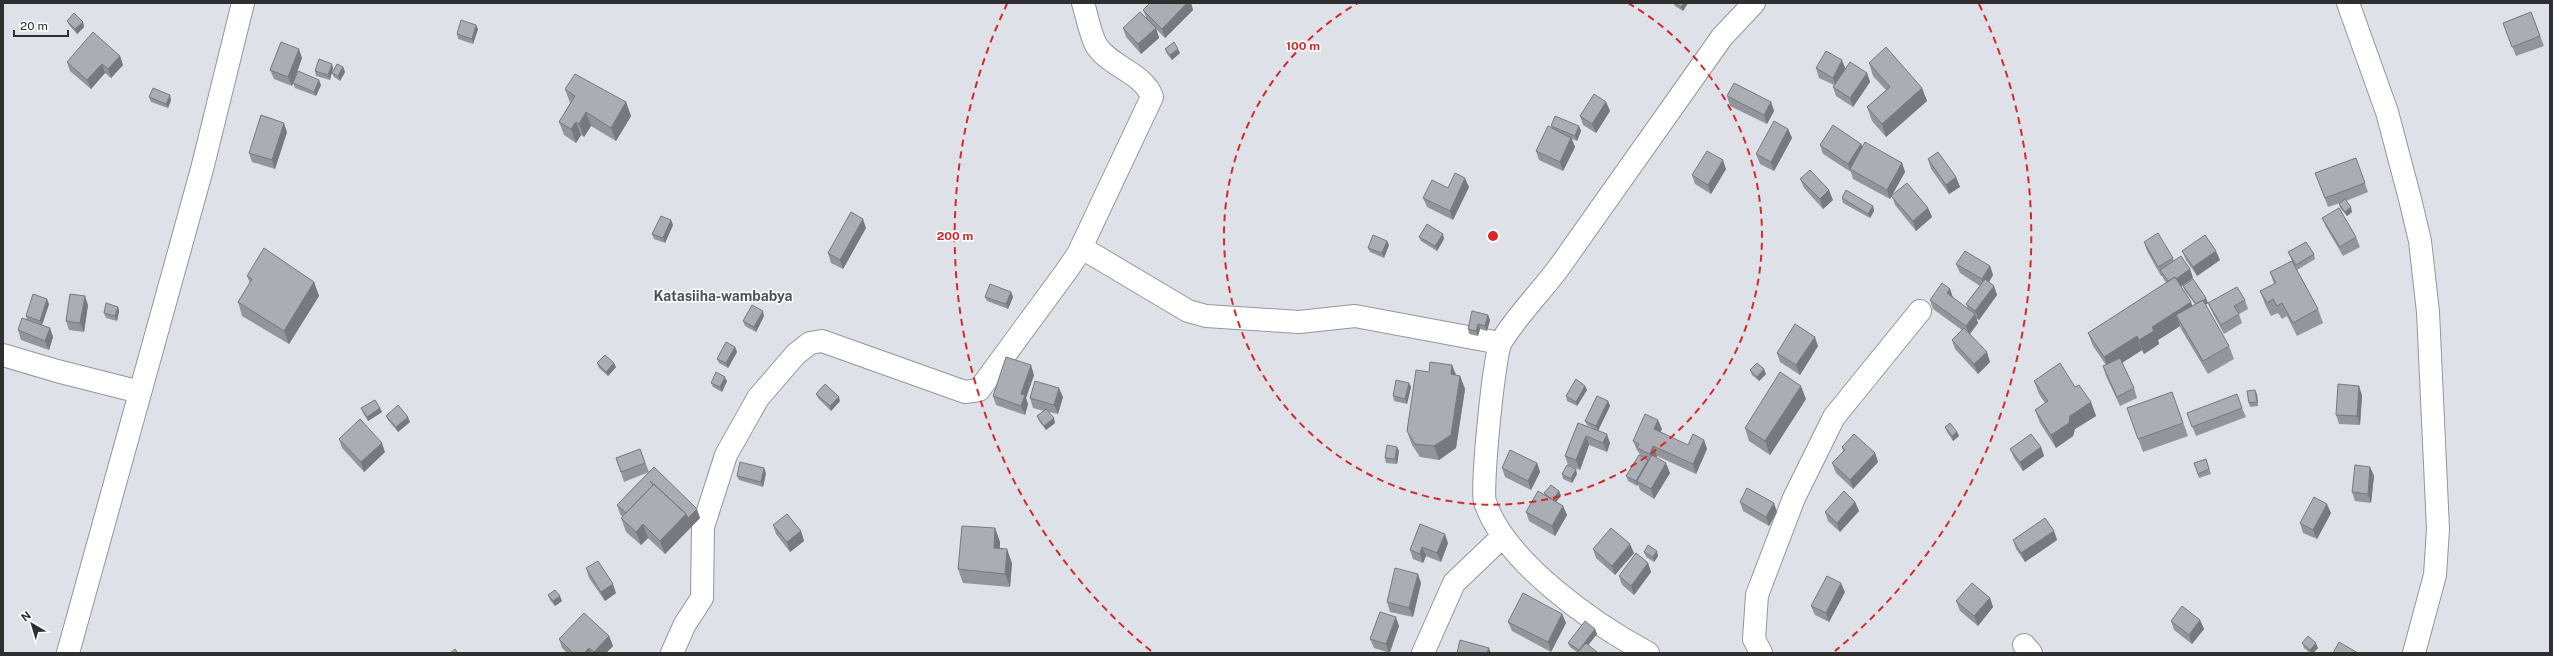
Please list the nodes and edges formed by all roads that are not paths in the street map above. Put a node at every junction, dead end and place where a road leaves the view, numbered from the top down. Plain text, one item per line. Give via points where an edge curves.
1 (243, 3) edge
2 (1083, 3) edge
3 (1754, 3) edge
4 (2348, 3) edge
5 (1078, 254) junction
6 (1920, 311) dead end
7 (1500, 343) junction
8 (3, 355) edge
9 (140, 392) junction
10 (1502, 537) junction
11 (68, 653) edge
12 (672, 653) edge
13 (1423, 653) edge
14 (1648, 653) edge
15 (1761, 653) edge
16 (2414, 653) edge

1 - 9 street via 202,169
2 - 5 street via 1096,45 1117,67 1148,86 1152,97
3 - 7 street via 1722,38 1556,271
4 - 16 street via 2387,112 2403,170 2420,241 2427,305 2438,529 2435,575
5 - 7 street via 1087,250 1188,311 1206,316 1298,322 1355,316
5 - 12 street via 980,390 965,392 822,341 810,343 796,354 758,398 726,454 703,526 702,598 685,624
6 - 15 street via 1834,417 1794,498 1758,595 1754,639
7 - 10 street via 1487,432 1485,500
8 - 9 street
9 - 11 street
10 - 13 street via 1454,583
10 - 14 street via 1572,603 1623,640

